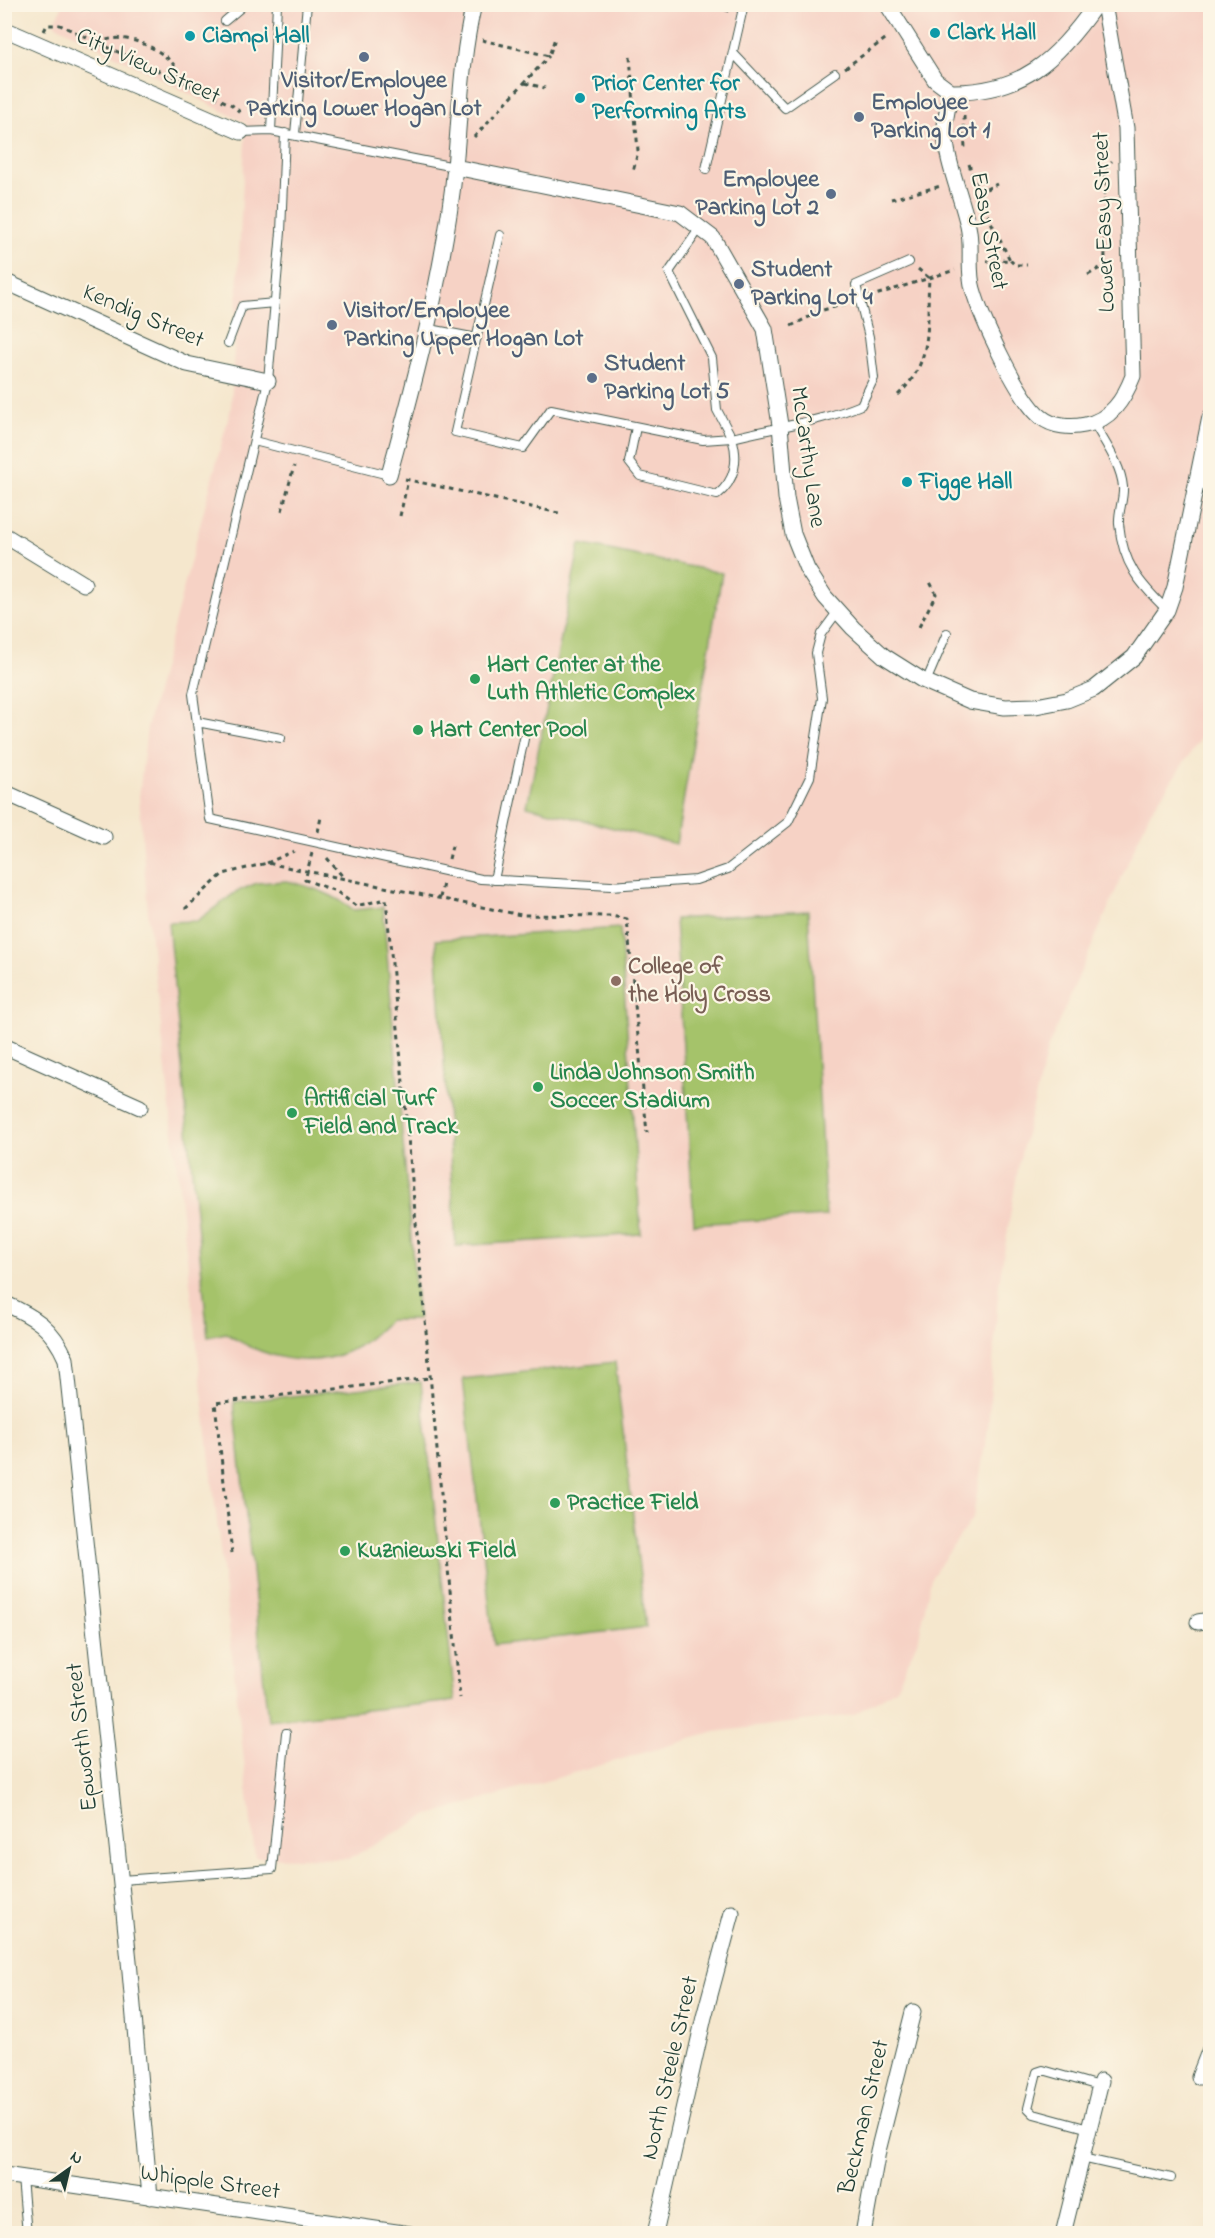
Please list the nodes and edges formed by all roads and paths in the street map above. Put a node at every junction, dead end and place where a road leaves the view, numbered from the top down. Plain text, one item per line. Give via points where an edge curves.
1 (245, 4) edge
2 (277, 4) edge
3 (307, 4) edge
4 (474, 4) edge
5 (708, 4) edge
6 (744, 4) edge
7 (886, 4) edge
8 (1096, 4) edge
9 (1104, 4) edge
10 (741, 14) junction
11 (225, 21) dead end
12 (4, 29) edge
13 (892, 35) dead end
14 (473, 36) junction
15 (555, 38) dead end
16 (38, 43) junction
17 (97, 43) junction
18 (91, 51) dead end
19 (733, 52) junction
20 (549, 56) junction
21 (630, 57) dead end
22 (836, 74) joint
23 (181, 82) junction
24 (525, 83) junction
25 (179, 87) dead end
26 (545, 88) dead end
27 (951, 92) junction
28 (271, 131) junction
29 (241, 132) junction
30 (285, 133) junction
31 (295, 134) junction
32 (474, 137) dead end
33 (1116, 157) dead end
34 (455, 167) junction
35 (706, 169) dead end
36 (633, 172) dead end
37 (951, 183) dead end
38 (997, 184) dead end
39 (978, 193) junction
40 (891, 199) dead end
41 (700, 228) junction
42 (500, 235) dead end
43 (1010, 260) junction
44 (909, 262) joint
45 (970, 265) junction
46 (1027, 265) dead end
47 (1088, 275) dead end
48 (929, 278) junction
49 (4, 281) edge
50 (880, 294) dead end
51 (851, 302) dead end
52 (275, 303) junction
53 (790, 326) dead end
54 (425, 328) junction
55 (477, 339) junction
56 (228, 343) dead end
57 (268, 381) junction
58 (898, 395) dead end
59 (1210, 417) edge
60 (1094, 423) junction
61 (780, 425) junction
62 (636, 427) junction
63 (732, 438) junction
64 (254, 441) junction
65 (294, 466) dead end
66 (389, 475) junction
67 (409, 479) junction
68 (282, 511) dead end
69 (563, 514) dead end
70 (400, 516) dead end
71 (4, 535) edge
72 (930, 582) dead end
73 (84, 584) dead end
74 (1167, 610) junction
75 (838, 611) junction
76 (919, 627) dead end
77 (947, 633) dead end
78 (926, 682) junction
79 (197, 722) junction
80 (281, 738) dead end
81 (524, 739) dead end
82 (4, 792) edge
83 (104, 837) dead end
84 (315, 842) junction
85 (453, 842) dead end
86 (449, 859) dead end
87 (267, 863) junction
88 (308, 871) junction
89 (345, 879) junction
90 (444, 880) dead end
91 (494, 880) junction
92 (440, 898) junction
93 (185, 909) dead end
94 (4, 1046) edge
95 (140, 1107) dead end
96 (647, 1133) dead end
97 (4, 1303) edge
98 (430, 1378) junction
99 (232, 1553) dead end
100 (460, 1698) dead end
101 (286, 1733) dead end
102 (121, 1880) junction
103 (732, 1914) dead end
104 (914, 2012) dead end
105 (1210, 2049) edge
106 (1199, 2077) dead end
107 (1100, 2083) joint
108 (1089, 2129) junction
109 (1082, 2158) junction
110 (4, 2175) edge
111 (22, 2178) junction
112 (1171, 2178) dead end
113 (150, 2197) junction
114 (27, 2234) edge
115 (410, 2234) edge
116 (655, 2234) edge
117 (862, 2234) edge
118 (1063, 2234) edge

1 - 11 lane
2 - 28 lane
3 - 31 lane
4 - 14 street
5 - 10 path
6 - 10 lane
7 - 27 street via 934,80
8 - 27 street via 1073,37 1045,64 1008,85 978,92
9 - 60 street, Lower Easy Street via 1126,128 1133,376 1124,399
10 - 19 lane
12 - 16 street, City View Street
13 - 22 path
14 - 20 path
14 - 34 street via 456,127
15 - 20 path
16 - 17 path via 47,25 60,26
16 - 29 street, City View Street
17 - 18 path
17 - 23 path
17 - 23 path via 112,37 142,44 161,53 175,66
19 - 22 lane via 785,108
19 - 35 lane
20 - 24 path
21 - 36 path via 638,151
23 - 25 path
23 - 29 path via 232,105 241,113
24 - 26 path
24 - 32 path
27 - 39 path via 964,109 965,153
27 - 45 street, Easy Street via 945,127 972,248
28 - 29 lane
28 - 30 lane
30 - 31 lane
30 - 52 lane
31 - 34 lane
33 - 47 path via 1104,169 1106,265
34 - 41 street, McCarthy Lane via 680,213
34 - 54 street
37 - 40 path
38 - 39 path
39 - 43 path
41 - 61 street, McCarthy Lane via 713,238 765,329
41 - 63 lane via 669,272 711,358 717,410
42 - 55 lane
43 - 45 path
43 - 46 path via 1015,265
44 - 48 path
44 - 61 lane via 856,285 869,336 874,378 861,405 837,415
45 - 48 path
45 - 60 street, Easy Street via 981,309 1029,406 1056,425
48 - 50 path
48 - 58 path via 926,345 919,373
49 - 57 street, Kendig Street via 187,364
51 - 53 path
52 - 56 lane via 242,306
52 - 57 lane
54 - 55 lane
54 - 66 street
55 - 62 lane via 455,432 522,448 551,409
57 - 64 lane
59 - 74 street, McCarthy Lane
60 - 74 lane via 1123,486 1119,522 1128,565 1140,585
61 - 63 lane
61 - 75 street, McCarthy Lane via 793,534 807,569
62 - 63 lane via 703,440
62 - 63 lane via 629,462 640,476 717,495 729,486 737,453
64 - 66 lane
64 - 79 lane via 193,694
65 - 68 path
66 - 67 path
67 - 69 path
67 - 70 path
71 - 73 street
72 - 76 path via 936,594
74 - 78 street, McCarthy Lane via 1140,650 1116,674 1067,700 1005,707 970,701
75 - 78 street, McCarthy Lane via 884,656
75 - 91 lane via 821,634 816,653 822,698 810,777 788,822 769,838 728,869 696,880 611,886
77 - 78 lane
79 - 80 lane
79 - 84 lane via 210,819
81 - 91 lane
82 - 83 street
84 - 87 path
84 - 88 path
84 - 89 path
84 - 91 lane
85 - 86 path
87 - 88 path
87 - 93 path via 223,874
88 - 89 path
88 - 98 path via 305,880 336,891 356,906 386,899
89 - 92 path
90 - 92 path
92 - 96 path via 520,915 611,916 627,920
94 - 95 street
97 - 102 street, Epworth Street via 43,1324 57,1339 66,1359
98 - 99 path via 215,1403
98 - 100 path
101 - 102 lane via 272,1869
102 - 113 street, Epworth Street
103 - 116 street, North Steele Street via 704,2017
104 - 117 street, Beckman Street via 878,2151
105 - 106 street
107 - 108 street
107 - 108 lane via 1044,2070 1037,2072 1028,2108 1034,2114
108 - 109 street
109 - 112 lane
109 - 118 street
110 - 111 street, Whipple Street
111 - 113 street, Whipple Street
111 - 114 lane
113 - 115 street, Whipple Street

